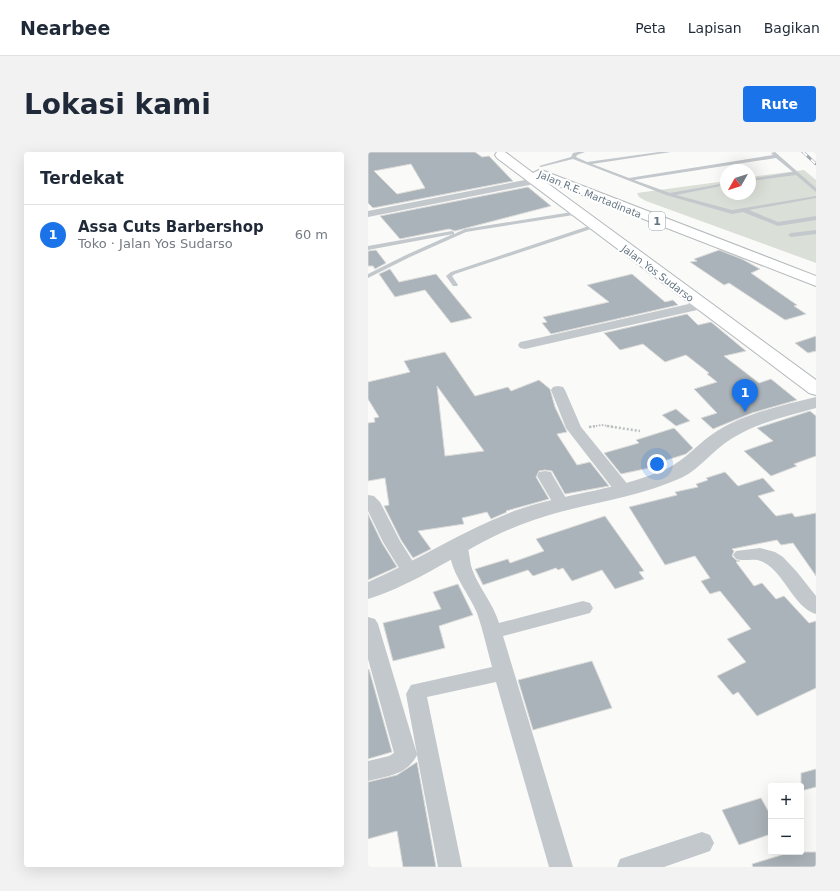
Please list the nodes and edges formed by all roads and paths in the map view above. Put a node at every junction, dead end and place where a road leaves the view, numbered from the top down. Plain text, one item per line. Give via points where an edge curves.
1 (583, 152) edge
2 (670, 152) edge
3 (771, 152) edge
4 (506, 153) edge
5 (777, 156) junction
6 (573, 158) junction
7 (587, 163) junction
8 (541, 166) junction
9 (797, 172) junction
10 (628, 179) junction
11 (756, 179) edge
12 (535, 181) junction
13 (720, 185) edge
14 (816, 191) edge
15 (668, 194) junction
16 (816, 197) edge
17 (598, 198) junction
18 (572, 209) junction
19 (744, 210) junction
20 (368, 214) edge
21 (816, 218) edge
22 (595, 226) junction
23 (465, 231) junction
24 (816, 232) edge
25 (791, 235) dead end
26 (368, 248) edge
27 (816, 268) edge
28 (368, 276) edge
29 (816, 281) edge
30 (455, 285) dead end
31 (702, 305) junction
32 (525, 345) dead end
33 (558, 390) dead end
34 (816, 390) edge
35 (816, 402) edge
36 (574, 428) junction
37 (640, 432) dead end
38 (545, 476) dead end
39 (623, 490) junction
40 (368, 500) edge
41 (562, 505) junction
42 (459, 546) junction
43 (742, 555) dead end
44 (410, 571) junction
45 (368, 591) edge
46 (816, 607) edge
47 (583, 608) dead end
48 (368, 624) edge
49 (492, 632) junction
50 (504, 672) junction
51 (368, 771) edge
52 (702, 844) dead end
53 (450, 867) edge
54 (561, 867) edge
55 (629, 867) edge

1 - 6 lane via 575,154
2 - 7 lane
3 - 5 lane
4 - 8 highway, Jalan R.E. Martadinata / 1
4 - 12 highway, Jalan Yos Sudarso
4 - 17 highway, Jalan R.E. Martadinata / 1 via 544,176
5 - 9 lane
5 - 10 lane
6 - 7 lane
6 - 8 lane
7 - 10 lane
8 - 27 highway, Jalan R.E. Martadinata / 1
9 - 11 lane
9 - 14 lane
10 - 15 lane
12 - 18 highway, Jalan Yos Sudarso
12 - 20 street
13 - 15 lane
15 - 19 lane via 732,212
16 - 19 lane
17 - 18 highway via 571,199
17 - 29 highway, Jalan R.E. Martadinata / 1
18 - 22 highway, Jalan Yos Sudarso
18 - 23 lane
19 - 21 lane via 778,224
22 - 30 lane via 453,273 449,276
22 - 31 highway, Jalan Yos Sudarso
23 - 26 lane
23 - 28 lane
24 - 25 lane
31 - 32 street
31 - 34 highway, Jalan Yos Sudarso
33 - 36 street
35 - 39 street via 740,426 710,444 686,466
36 - 37 path via 602,425
36 - 39 street
38 - 41 street
39 - 41 street
40 - 44 street via 374,506
41 - 42 street via 513,520
42 - 44 street
42 - 49 street via 463,570 486,612
43 - 46 street via 760,554 776,561
44 - 45 street
47 - 49 street
48 - 51 street via 406,755 400,762
49 - 50 street
50 - 53 street via 418,691 416,694
50 - 54 street
52 - 55 street

